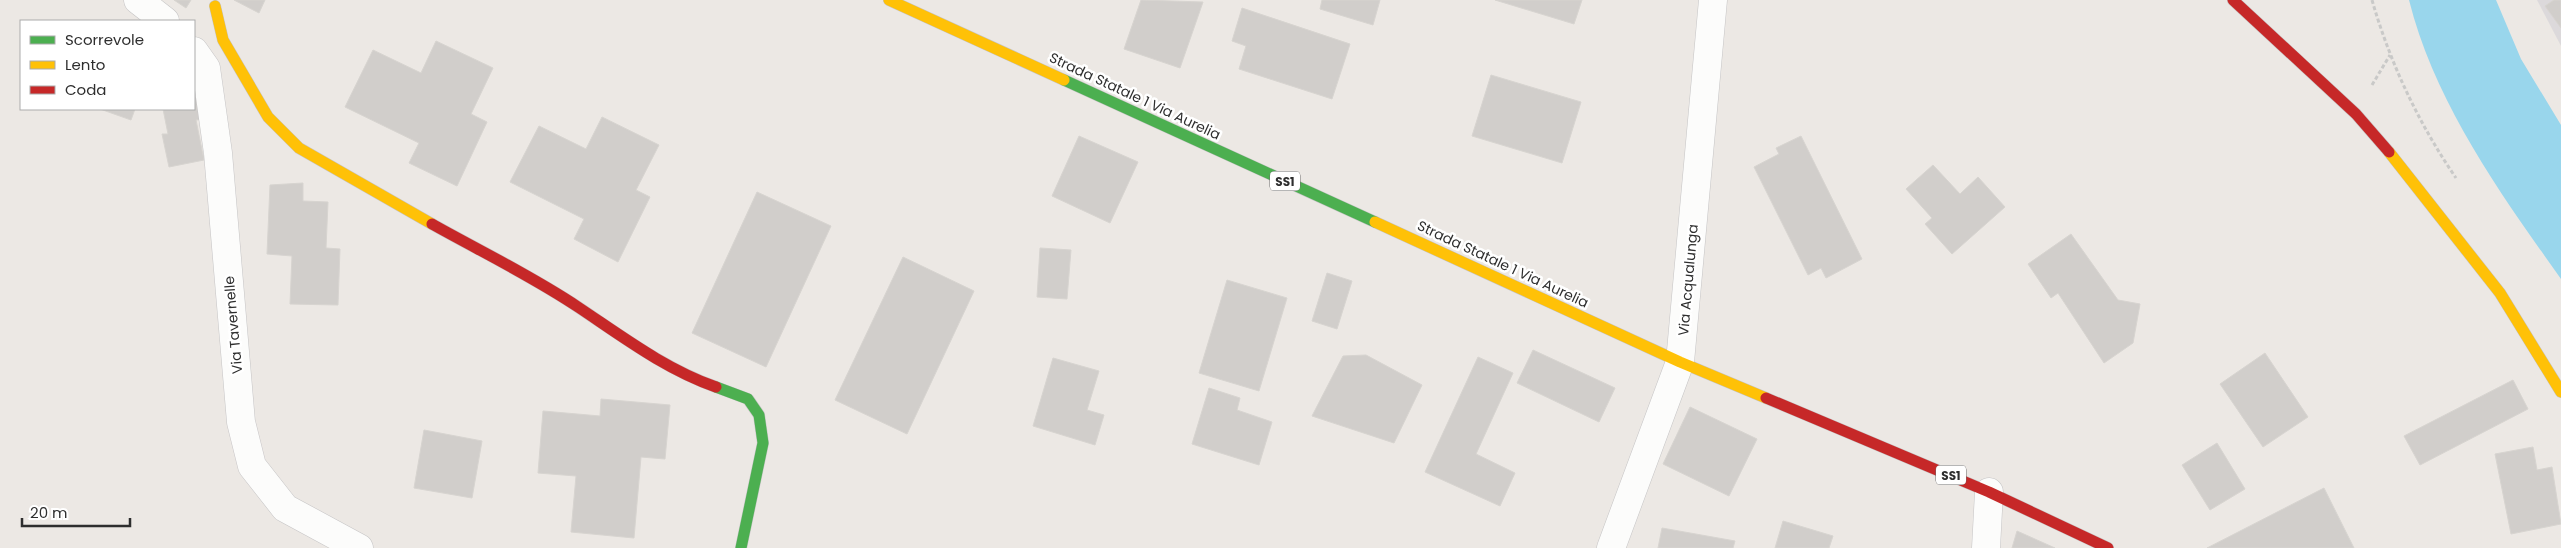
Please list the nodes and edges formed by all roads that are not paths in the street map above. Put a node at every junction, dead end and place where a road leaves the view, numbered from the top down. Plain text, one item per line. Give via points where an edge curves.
1 (138, 0) edge
2 (889, 0) edge
3 (1713, 0) edge
4 (2233, 0) edge
5 (215, 6) dead end
6 (163, 20) edge
7 (195, 52) edge
8 (1680, 362) junction
9 (2561, 392) edge
10 (1989, 492) junction
11 (359, 548) edge
12 (740, 548) edge
13 (1612, 548) edge
14 (1986, 548) edge
15 (2108, 548) edge

1 - 6 street
2 - 8 street, Strada Statale 1 Via Aurelia / SS1
3 - 8 street, Via Acqualunga
4 - 9 street via 2349,107 2406,171 2500,293
5 - 12 street via 223,40 268,117 298,148 577,306 690,378 748,399 758,415 763,443
7 - 11 street, Via Tavernelle via 206,68 218,153 241,422 252,466 285,508
8 - 10 street, Strada Statale 1 Via Aurelia / SS1
8 - 13 street, Via Acqualunga
10 - 14 street
10 - 15 street, Strada Statale 1 Via Aurelia / SS1

